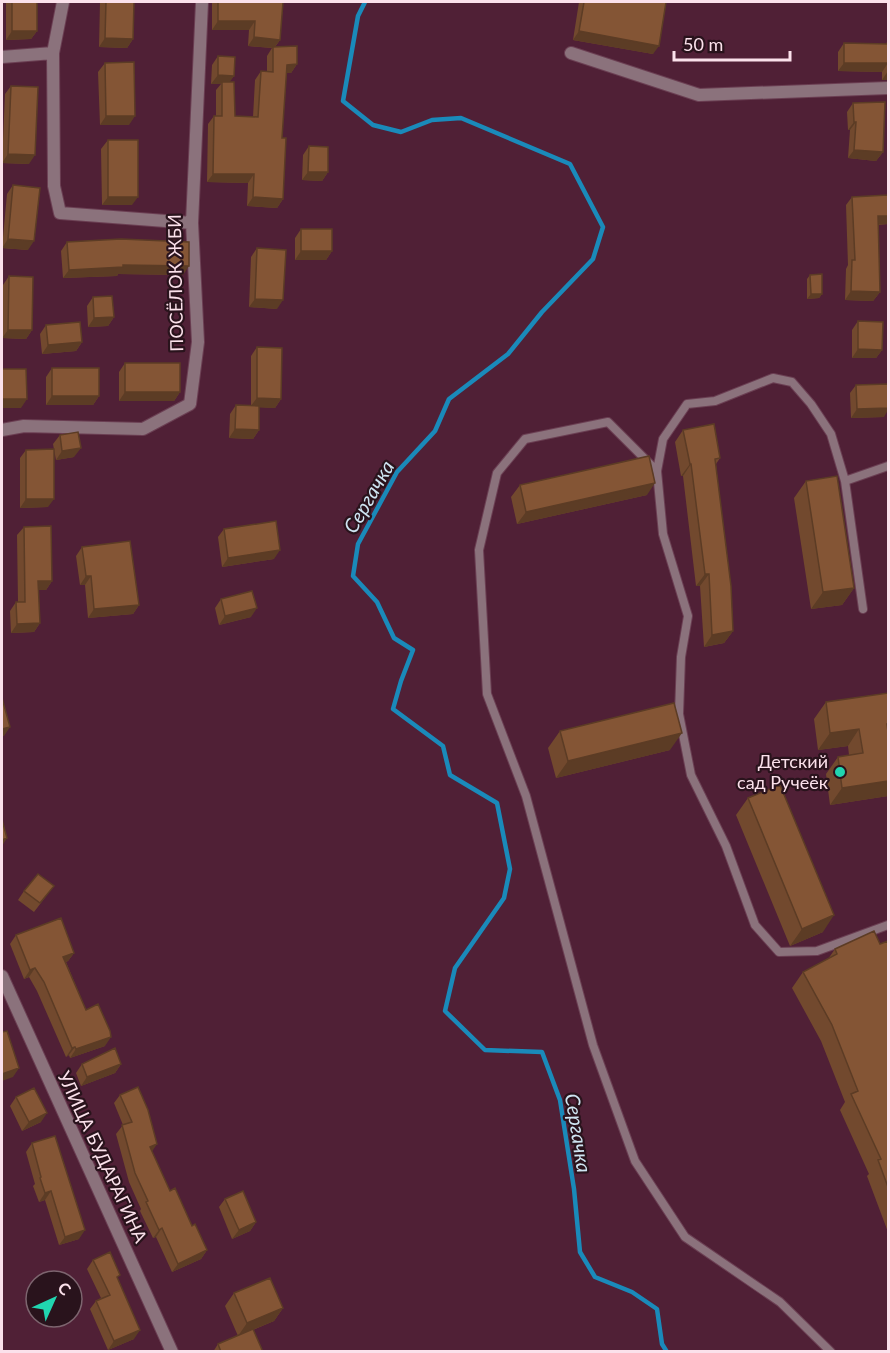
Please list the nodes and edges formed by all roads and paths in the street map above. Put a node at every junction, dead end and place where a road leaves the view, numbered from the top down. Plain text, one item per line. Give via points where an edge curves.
1 (63, 2) edge
2 (202, 2) edge
3 (53, 53) junction
4 (571, 53) dead end
5 (2, 57) edge
6 (888, 88) edge
7 (192, 223) junction
8 (2, 430) edge
9 (888, 466) edge
10 (657, 471) junction
11 (845, 481) junction
12 (863, 609) dead end
13 (888, 925) edge
14 (2, 976) edge
15 (4, 993) edge
16 (172, 1352) edge
17 (831, 1352) edge

1 - 3 street
2 - 7 street, ПОСЁЛОК ЖБИ
3 - 5 street
3 - 7 street via 54,186 60,213
4 - 6 street via 699,95
7 - 8 street, ПОСЁЛОК ЖБИ via 198,342 190,404 143,429 24,426
9 - 11 lane
10 - 11 lane via 663,439 687,404 715,401 773,378 792,382 811,404 831,434
10 - 13 lane via 663,534 688,616 681,657 679,714 692,775 726,846 755,925 779,952 817,951
10 - 17 lane via 608,422 525,439 497,473 479,550 486,694 526,796 593,1045 635,1161 685,1237 780,1302
11 - 12 lane
14 - 15 street, УЛИЦА БУДАРАГИНА
15 - 16 street, УЛИЦА БУДАРАГИНА

